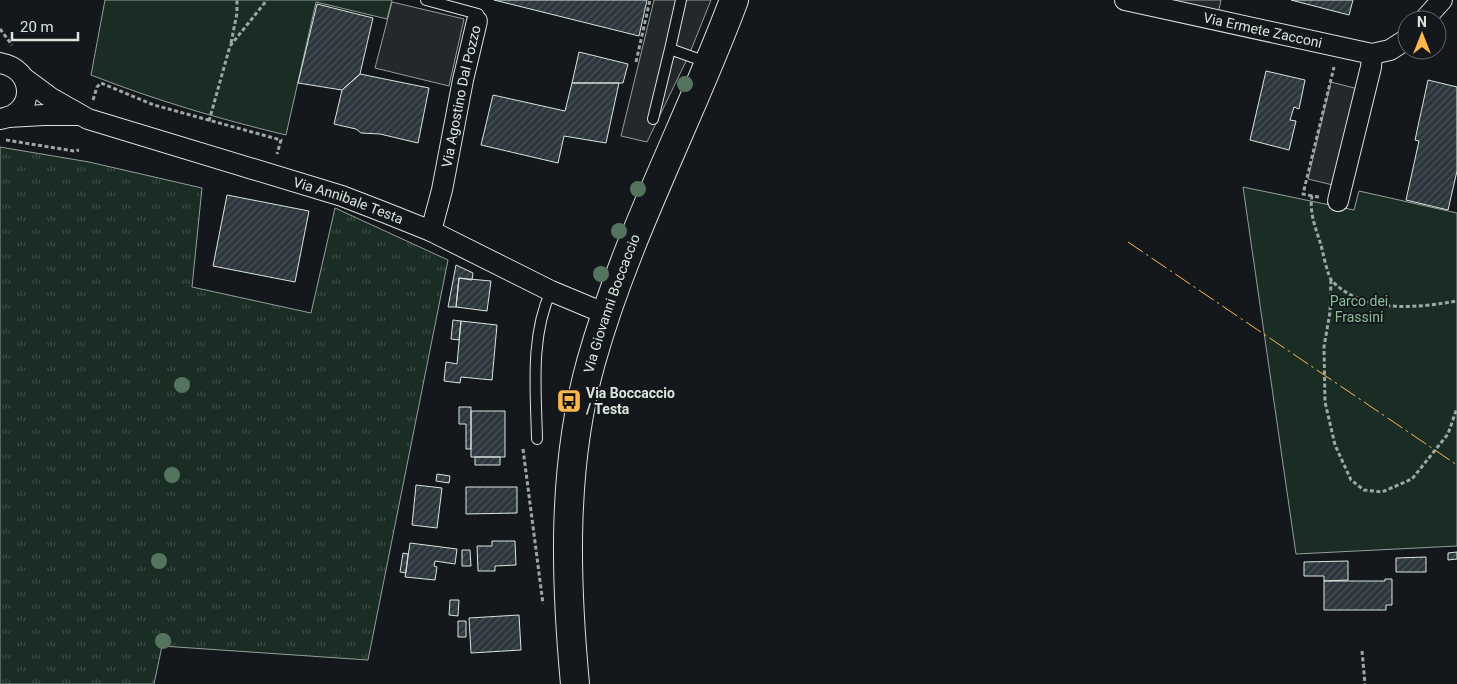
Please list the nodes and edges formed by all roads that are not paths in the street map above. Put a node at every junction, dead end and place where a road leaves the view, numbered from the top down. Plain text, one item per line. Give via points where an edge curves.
1 (426, 0) edge
2 (681, 0) edge
3 (734, 0) edge
4 (1125, 0) edge
5 (1442, 0) edge
6 (1433, 10) edge
7 (477, 21) joint
8 (1397, 45) edge
9 (0, 49) edge
10 (670, 49) junction
11 (1372, 54) junction
12 (710, 64) junction
13 (13, 70) edge
14 (85, 110) junction
15 (4, 118) edge
16 (653, 119) dead end
17 (1338, 201) road end
18 (431, 231) junction
19 (551, 290) junction
20 (606, 314) junction
21 (537, 439) dead end
22 (574, 684) edge

1 - 7 lane, Via Agostino Dal Pozzo via 478,14
2 - 10 lane
3 - 12 street, Via Giovanni Boccaccio
4 - 11 street, Via Ermete Zacconi
5 - 6 street
7 - 18 street, Via Agostino Dal Pozzo via 457,78 442,190
8 - 11 street, Via Ermete Zacconi
9 - 13 street, Via Annibale Testa
10 - 12 lane
10 - 16 lane
11 - 17 street
12 - 20 street, Via Giovanni Boccaccio
13 - 14 street, Via Annibale Testa
13 - 15 street, Via Annibale Testa via 27,87 27,97 23,106
14 - 15 street, Via Annibale Testa
14 - 18 street, Via Annibale Testa via 200,155 342,196
18 - 19 street, Via Annibale Testa
19 - 20 street, Via Annibale Testa
19 - 21 lane via 545,302 538,337
20 - 22 street, Via Giovanni Boccaccio via 591,363 573,449 568,586

